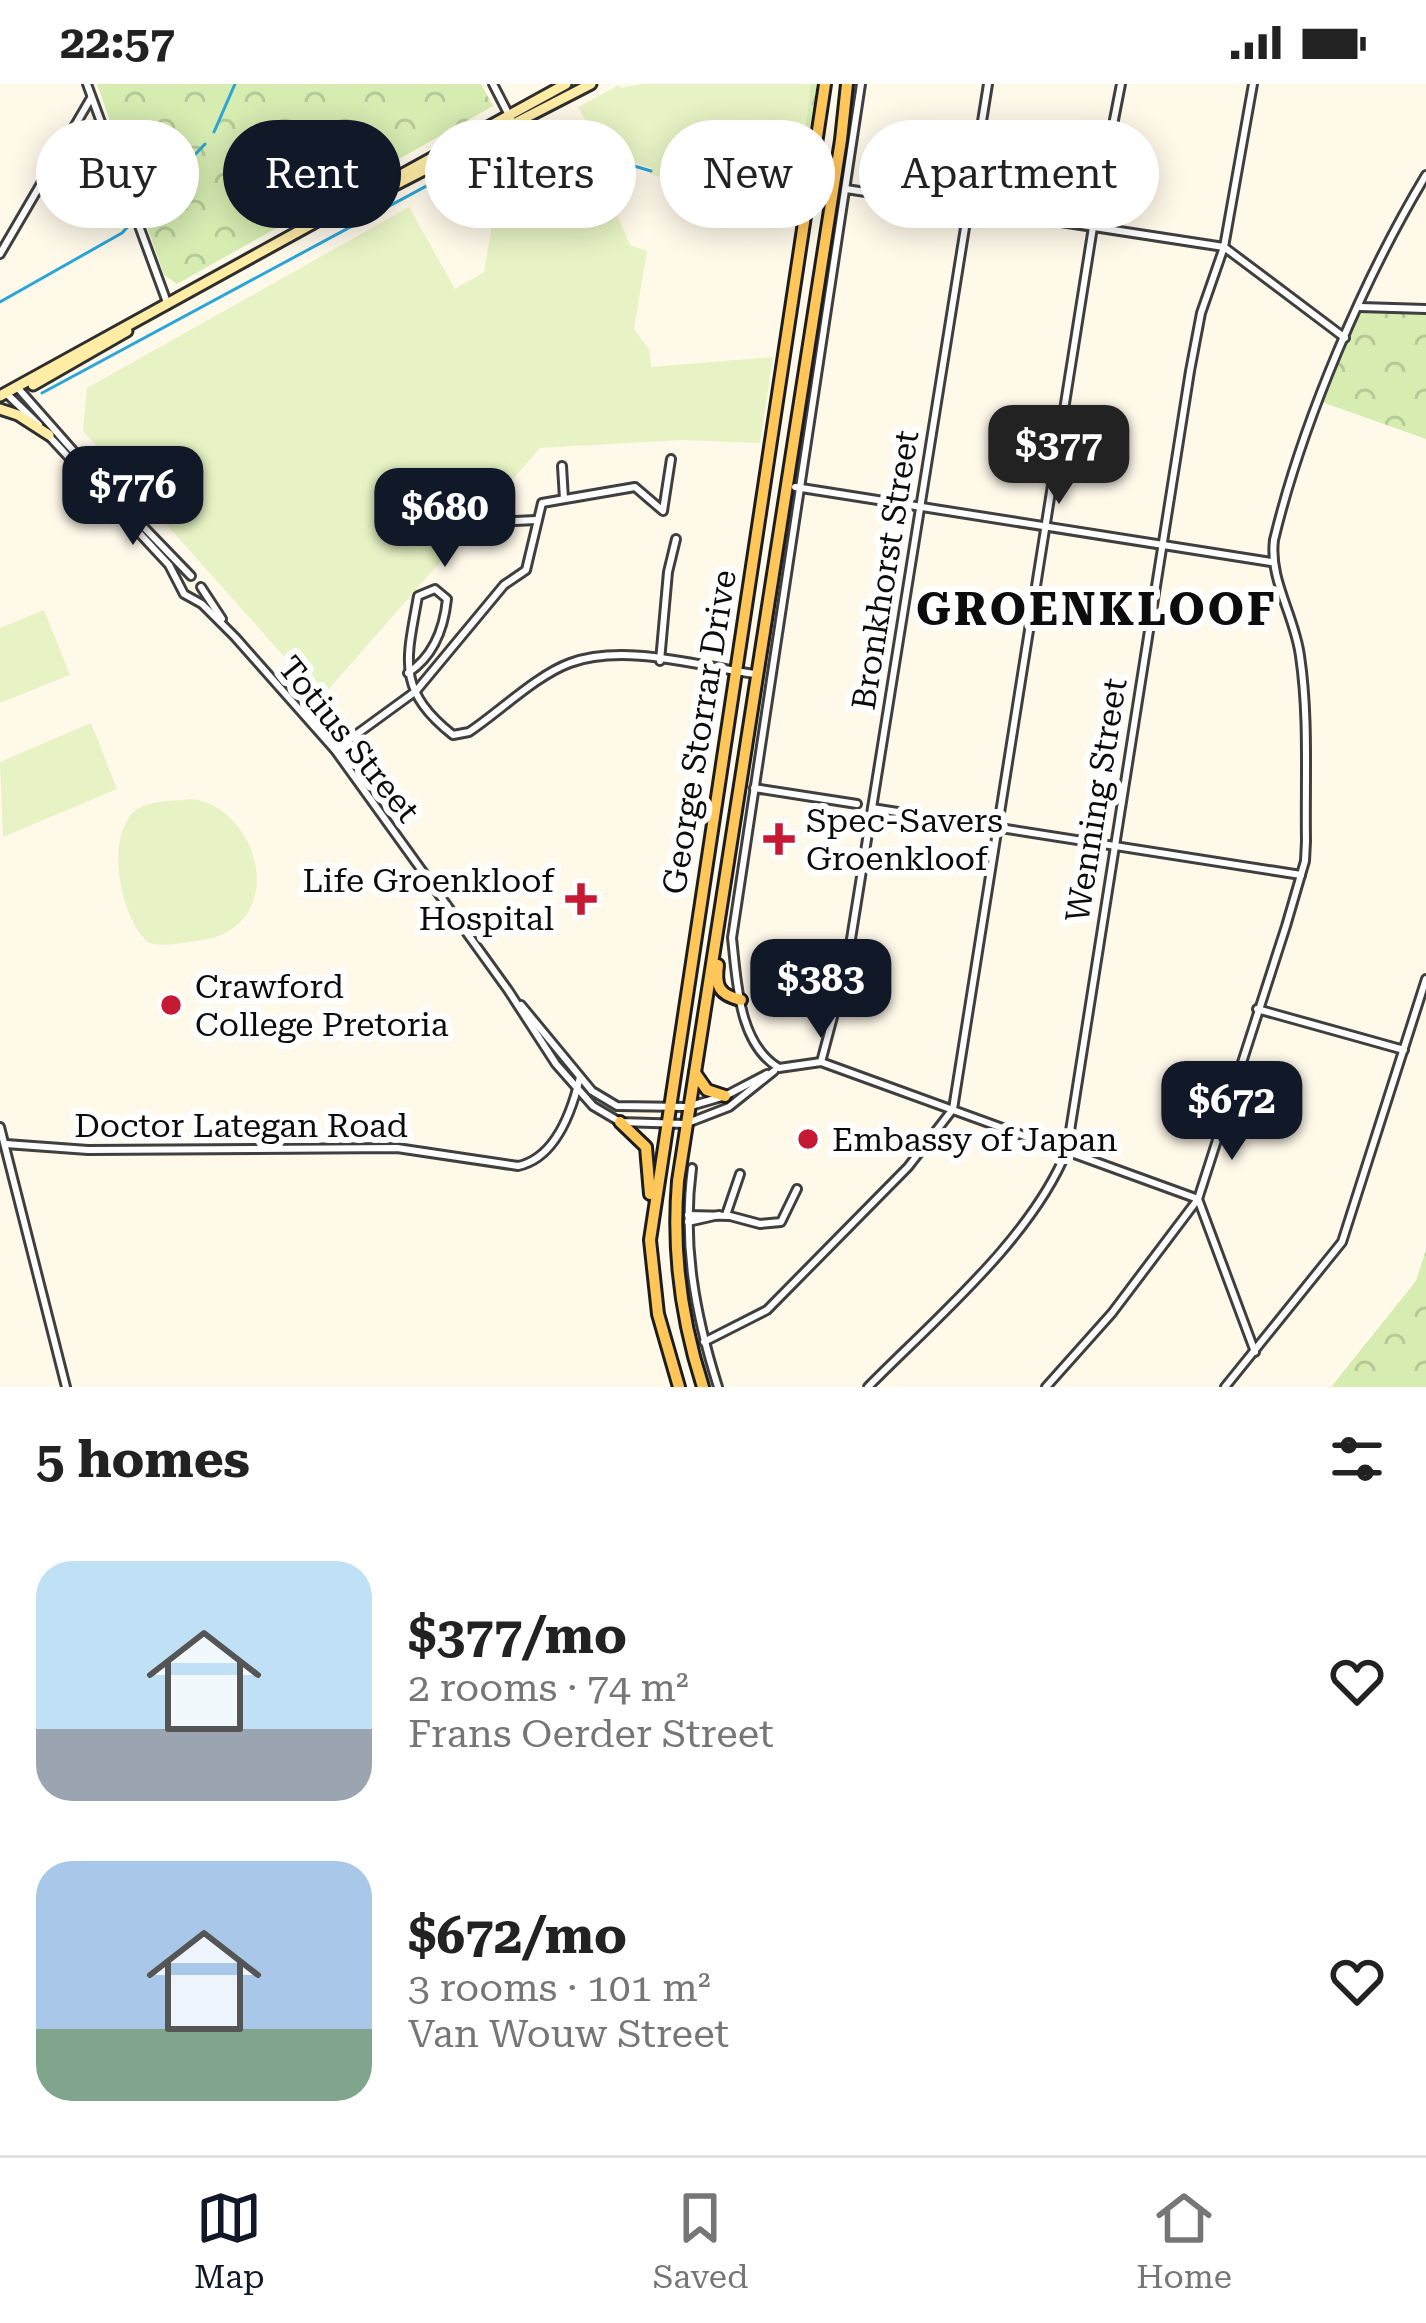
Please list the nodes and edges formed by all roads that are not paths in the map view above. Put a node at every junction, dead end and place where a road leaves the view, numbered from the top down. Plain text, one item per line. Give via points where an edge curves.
1 (87, 84) edge
2 (493, 84) edge
3 (566, 84) edge
4 (591, 84) edge
5 (825, 84) edge
6 (847, 84) edge
7 (861, 84) edge
8 (988, 84) edge
9 (1121, 84) edge
10 (1252, 84) edge
11 (91, 98) junction
12 (512, 120) junction
13 (982, 120) edge
14 (1114, 120) edge
15 (425, 172) edge
16 (1426, 175) edge
17 (846, 189) junction
18 (859, 191) edge
19 (965, 228) edge
20 (1093, 228) edge
21 (1099, 228) edge
22 (1225, 248) junction
23 (0, 254) edge
24 (168, 305) junction
25 (1360, 307) junction
26 (1426, 309) edge
27 (1345, 338) junction
28 (809, 346) junction
29 (784, 358) junction
30 (804, 375) junction
31 (8, 396) edge
32 (49, 435) joint
33 (671, 459) dead end
34 (562, 466) dead end
35 (768, 468) junction
36 (792, 486) junction
37 (564, 499) junction
38 (920, 507) junction
39 (515, 520) dead end
40 (537, 520) junction
41 (1046, 526) junction
42 (676, 538) dead end
43 (1163, 545) junction
44 (1271, 562) junction
45 (752, 563) junction
46 (191, 576) junction
47 (181, 586) junction
48 (201, 587) junction
49 (190, 596) junction
50 (235, 637) junction
51 (660, 661) junction
52 (734, 671) junction
53 (408, 673) junction
54 (755, 674) junction
55 (416, 691) junction
56 (335, 750) junction
57 (753, 788) junction
58 (857, 804) dead end
59 (871, 808) junction
60 (1000, 828) junction
61 (1113, 845) junction
62 (1301, 875) junction
63 (718, 926) junction
64 (1426, 979) edge
65 (508, 990) junction
66 (740, 1000) junction
67 (1257, 1009) junction
68 (1404, 1050) junction
69 (821, 1062) junction
70 (694, 1070) junction
71 (776, 1070) junction
72 (580, 1077) junction
73 (577, 1090) junction
74 (592, 1091) junction
75 (725, 1096) junction
76 (687, 1107) junction
77 (596, 1108) junction
78 (953, 1109) junction
79 (668, 1110) junction
80 (566, 1115) junction
81 (620, 1122) junction
82 (666, 1124) junction
83 (685, 1124) junction
84 (0, 1127) edge
85 (6, 1144) junction
86 (1066, 1150) junction
87 (692, 1168) dead end
88 (740, 1174) dead end
89 (796, 1189) dead end
90 (1198, 1199) junction
91 (722, 1215) junction
92 (688, 1218) junction
93 (650, 1240) junction
94 (704, 1342) junction
95 (1255, 1352) junction
96 (66, 1387) edge
97 (679, 1387) edge
98 (703, 1387) edge
99 (718, 1387) edge
100 (868, 1387) edge
101 (1046, 1387) edge
102 (1225, 1387) edge

1 - 11 street
2 - 12 street
3 - 12 main road
4 - 12 main road
5 - 29 main road, George Storrar Drive
6 - 28 main road, George Storrar Drive
7 - 17 street, George Storrar Drive
8 - 13 street, Bronkhorst Street
9 - 14 street
10 - 22 street, Wenning Street
11 - 23 street
11 - 24 street
15 - 24 main road
16 - 25 street
17 - 18 street
17 - 36 street, George Storrar Drive
19 - 38 street, Bronkhorst Street
20 - 41 street
21 - 22 street
22 - 27 street
22 - 43 street, Wenning Street via 1200,319
24 - 31 main road
25 - 26 street
25 - 27 street
27 - 44 street via 1284,503
28 - 29 main road
28 - 30 main road, George Storrar Drive
29 - 30 main road
29 - 35 main road, George Storrar Drive
30 - 36 main road, George Storrar Drive
31 - 32 main road via 18,416
31 - 46 street
32 - 47 street, Totius Street
33 - 37 street via 663,511 635,487
34 - 37 street
35 - 36 main road
35 - 45 main road, George Storrar Drive
36 - 38 street
36 - 45 main road via 769,495
36 - 54 main road, George Storrar Drive
36 - 57 street, George Storrar Drive
37 - 40 street via 542,503
38 - 41 street
38 - 59 street, Bronkhorst Street
39 - 40 street
40 - 55 street via 526,570
41 - 43 street
41 - 60 street
42 - 51 street
43 - 44 street
43 - 61 street, Wenning Street
44 - 62 street via 1301,660
45 - 52 main road, George Storrar Drive
46 - 47 street
46 - 48 street, Totius Street
47 - 49 street, Totius Street
48 - 49 street
48 - 50 street, Totius Street
49 - 50 street, Totius Street
50 - 56 street, Totius Street
51 - 52 street
51 - 55 street via 614,654 569,663 459,735
52 - 54 street
52 - 79 main road, George Storrar Drive
53 - 53 street via 439,638 447,598 435,589 418,596
53 - 55 street
54 - 63 main road, George Storrar Drive
55 - 56 street
56 - 65 street, Totius Street
57 - 58 street
57 - 66 street, George Storrar Drive via 732,938
59 - 60 street
59 - 69 street, Bronkhorst Street via 847,964
60 - 61 street
60 - 78 street
61 - 62 street
61 - 86 street, Wenning Street
62 - 67 street
63 - 66 main road via 718,987
63 - 70 main road, George Storrar Drive
64 - 68 street
65 - 72 street, Totius Street
65 - 73 street, Totius Street
66 - 71 street, George Storrar Drive
67 - 68 street
67 - 90 street
68 - 95 street via 1342,1241
69 - 71 street
69 - 78 street
70 - 75 main road via 701,1085
70 - 76 main road, George Storrar Drive
71 - 75 street
71 - 83 street via 729,1107
72 - 73 street, Doctor Lategan Road
72 - 74 street, Totius Street
73 - 74 street
73 - 77 street, Totius Street
73 - 80 street, Doctor Lategan Road
74 - 79 street via 617,1106
75 - 76 street
76 - 79 street
76 - 83 main road, George Storrar Drive
77 - 80 street
77 - 81 street, Totius Street
78 - 86 street
78 - 94 street via 908,1167 767,1310
79 - 82 main road, George Storrar Drive
80 - 85 street, Doctor Lategan Road via 546,1153 518,1166 404,1148
81 - 82 street, Totius Street
81 - 93 main road via 649,1157
82 - 83 street, Totius Street
82 - 93 main road, George Storrar Drive
83 - 98 main road, George Storrar Drive via 676,1263
84 - 85 street
85 - 96 street
86 - 90 street
86 - 100 street, Wenning Street via 1016,1234
87 - 92 street
88 - 91 street
89 - 91 street via 781,1222
90 - 95 street
90 - 101 street
91 - 92 street
92 - 94 street
93 - 97 main road, George Storrar Drive via 658,1313
94 - 99 street
95 - 102 street

